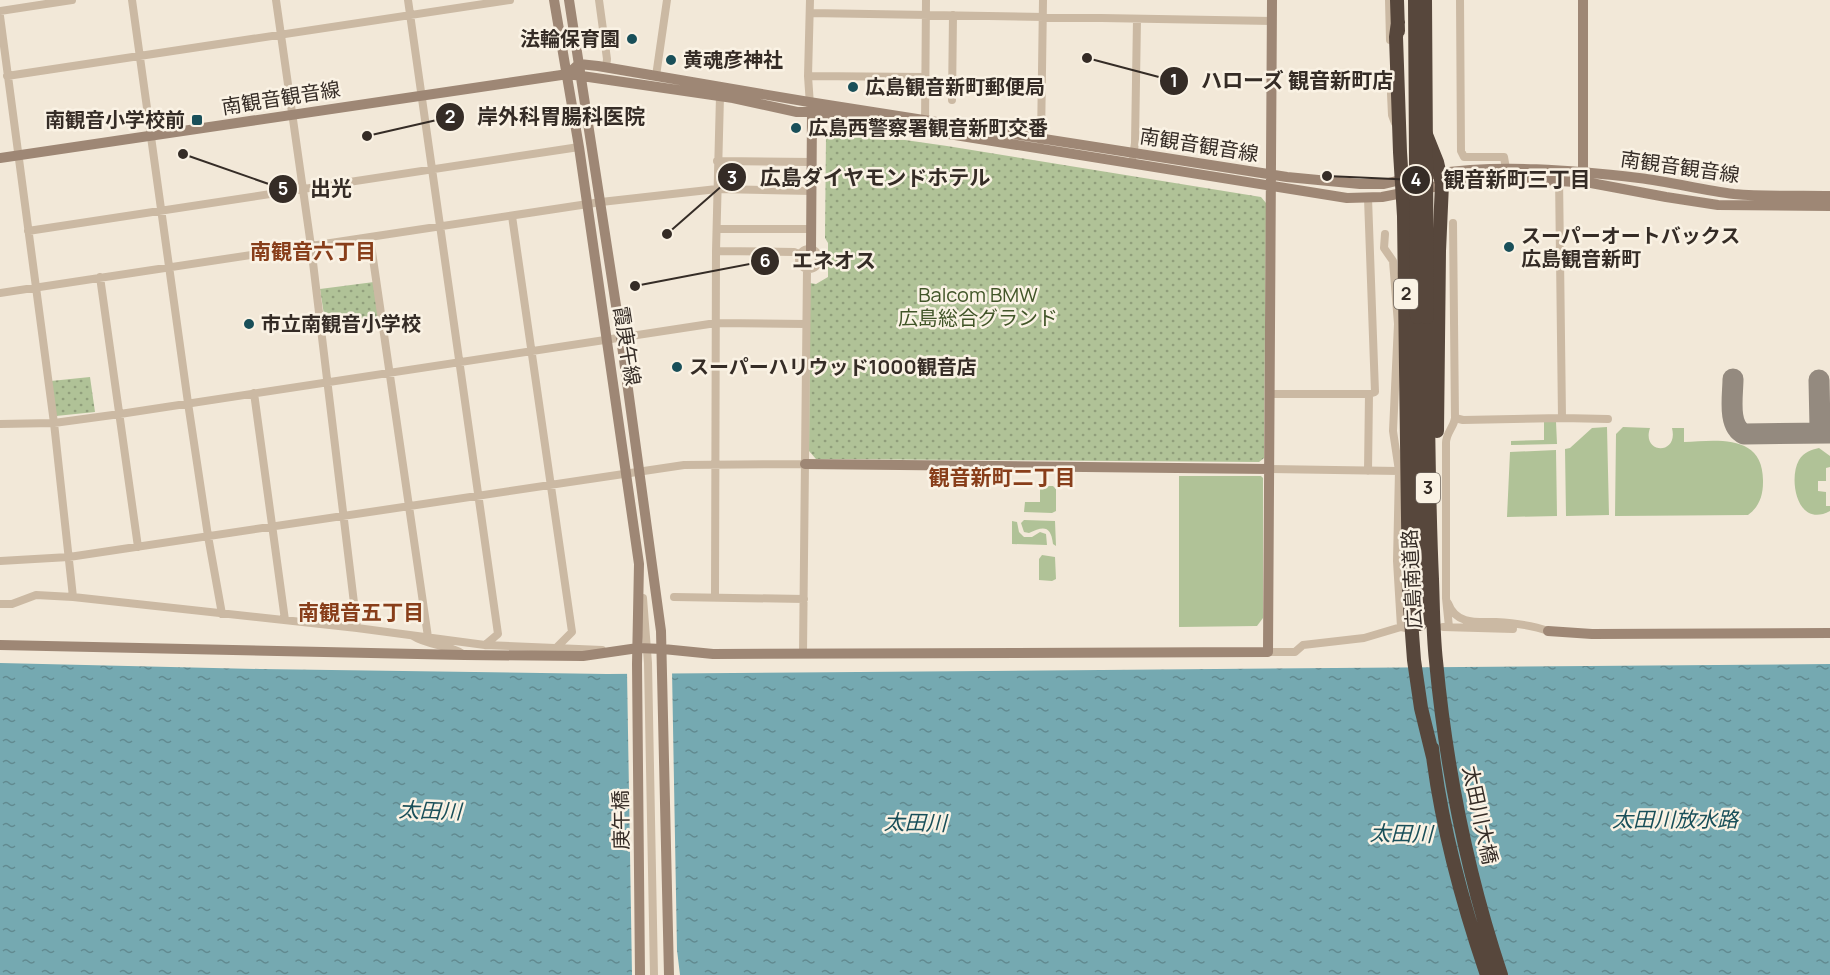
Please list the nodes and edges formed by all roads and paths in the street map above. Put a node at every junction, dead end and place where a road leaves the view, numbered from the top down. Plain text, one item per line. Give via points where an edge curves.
1 (67, 0) edge
2 (132, 0) edge
3 (276, 0) edge
4 (408, 0) edge
5 (510, 0) edge
6 (554, 0) edge
7 (569, 0) edge
8 (598, 0) edge
9 (667, 0) edge
10 (810, 0) edge
11 (926, 0) edge
12 (1043, 0) edge
13 (1272, 0) edge
14 (1389, 0) edge
15 (1397, 0) edge
16 (1415, 0) edge
17 (1425, 0) edge
18 (1460, 0) edge
19 (1583, 0) edge
20 (0, 11) edge
21 (810, 13) junction
22 (926, 14) junction
23 (410, 15) junction
24 (953, 15) junction
25 (0, 16) edge
26 (1044, 17) junction
27 (1137, 19) junction
28 (1272, 21) junction
29 (1398, 22) junction
30 (281, 34) junction
31 (139, 56) junction
32 (606, 68) junction
33 (580, 70) junction
34 (568, 74) junction
35 (7, 76) junction
36 (656, 76) junction
37 (808, 76) junction
38 (925, 77) junction
39 (423, 94) junction
40 (720, 96) junction
41 (952, 100) dead end
42 (810, 107) junction
43 (292, 115) junction
44 (925, 124) junction
45 (1399, 125) junction
46 (151, 136) junction
47 (1041, 143) junction
48 (579, 147) junction
49 (18, 155) junction
50 (0, 158) edge
51 (1133, 158) junction
52 (717, 161) junction
53 (812, 162) junction
54 (1506, 169) junction
55 (432, 170) junction
56 (1583, 173) junction
57 (1559, 176) junction
58 (1441, 179) junction
59 (1272, 180) junction
60 (1402, 185) junction
61 (303, 189) junction
62 (717, 189) junction
63 (812, 191) junction
64 (1830, 196) edge
65 (1368, 198) junction
66 (601, 202) junction
67 (587, 204) junction
68 (1830, 206) edge
69 (161, 210) junction
70 (512, 216) junction
71 (1453, 223) dead end
72 (440, 227) junction
73 (717, 230) junction
74 (812, 230) junction
75 (28, 231) junction
76 (1385, 234) dead end
77 (370, 238) junction
78 (311, 246) junction
79 (716, 251) junction
80 (1454, 251) junction
81 (806, 252) junction
82 (1439, 253) junction
83 (169, 268) junction
84 (807, 269) junction
85 (100, 277) junction
86 (36, 287) junction
87 (0, 292) edge
88 (1422, 317) junction
89 (716, 323) junction
90 (806, 324) junction
91 (621, 338) junction
92 (607, 340) junction
93 (532, 351) junction
94 (459, 362) junction
95 (389, 374) junction
96 (329, 383) junction
97 (1395, 385) junction
98 (254, 393) junction
99 (1270, 394) junction
100 (1369, 394) junction
101 (1406, 396) junction
102 (188, 403) junction
103 (120, 414) junction
104 (1455, 418) junction
105 (1562, 418) junction
106 (1608, 418) dead end
107 (54, 423) junction
108 (0, 424) edge
109 (714, 464) junction
110 (805, 464) junction
111 (1269, 469) junction
112 (640, 471) junction
113 (1368, 471) junction
114 (1399, 471) junction
115 (628, 474) junction
116 (550, 485) junction
117 (478, 496) junction
118 (409, 507) junction
119 (345, 516) junction
120 (272, 528) junction
121 (208, 536) junction
122 (138, 547) junction
123 (69, 557) junction
124 (0, 561) edge
125 (1431, 561) junction
126 (73, 597) junction
127 (674, 597) dead end
128 (715, 597) junction
129 (1446, 598) junction
130 (804, 599) junction
131 (0, 604) edge
132 (222, 614) junction
133 (285, 620) junction
134 (357, 628) junction
135 (1548, 631) junction
136 (1830, 633) edge
137 (411, 635) junction
138 (428, 637) junction
139 (0, 645) edge
140 (485, 645) junction
141 (557, 647) junction
142 (643, 648) junction
143 (663, 649) junction
144 (610, 652) junction
145 (1268, 652) junction
146 (803, 654) junction
147 (464, 655) junction
148 (1424, 660) junction
149 (642, 664) junction
150 (1432, 756) joint
151 (640, 975) edge
152 (654, 975) edge
153 (669, 975) edge
154 (1487, 975) edge
155 (1501, 975) edge

1 - 20 street
2 - 31 street
3 - 30 street
4 - 23 street
5 - 23 street
6 - 34 street, 霞庚午線
7 - 33 street
8 - 32 street
9 - 36 street
10 - 21 street
11 - 22 street
12 - 26 street
13 - 28 street
14 - 45 street via 1392,116
15 - 29 highway, 2
16 - 88 highway, 3, bridge
17 - 88 highway, 3, bridge
18 - 54 street via 1461,152 1464,157 1504,158
19 - 56 street
21 - 22 street
21 - 37 street
22 - 24 street
22 - 38 street
23 - 30 street
23 - 39 street
24 - 26 street
24 - 41 street
25 - 35 street
26 - 27 street
26 - 47 street
27 - 28 street
27 - 51 street
28 - 59 street
29 - 45 highway, 2
29 - 58 highway, 2 via 1410,105 1430,143
30 - 31 street
30 - 43 street
31 - 35 street
31 - 46 street
32 - 33 street, 南観音観音線
32 - 36 street, 南観音観音線
33 - 34 street
33 - 40 street, 南観音観音線
33 - 66 street
34 - 39 street, 南観音観音線
34 - 48 street, 霞庚午線
35 - 49 street
36 - 42 street, 南観音観音線
37 - 38 street
37 - 42 street
38 - 44 street
39 - 43 street, 南観音観音線
39 - 55 street
40 - 42 street, 南観音観音線 via 797,112
40 - 52 street
42 - 44 street, 南観音観音線
42 - 53 street
43 - 46 street, 南観音観音線
43 - 61 street
44 - 47 street, 南観音観音線
45 - 60 highway, 2
46 - 49 street, 南観音観音線
46 - 69 street
47 - 51 street, 南観音観音線
48 - 55 street
48 - 67 street, 霞庚午線
49 - 50 street, 南観音観音線
49 - 75 street
51 - 59 street, 南観音観音線
52 - 53 street
52 - 62 street
53 - 63 street
54 - 57 street, 南観音観音線
54 - 58 street, 南観音観音線 via 1464,169
55 - 61 street
55 - 72 street
56 - 57 street, 南観音観音線
56 - 64 street, 南観音観音線 via 1733,194
57 - 58 street, 南観音観音線
57 - 68 street, 南観音観音線 via 1718,205
57 - 105 street
58 - 60 street, 南観音観音線
58 - 82 highway, 2
59 - 60 street, 南観音観音線
59 - 65 street, 南観音観音線 via 1347,198
59 - 99 street
60 - 65 street, 南観音観音線
60 - 101 highway, 2
61 - 69 street
61 - 78 street
62 - 63 street
62 - 66 street
62 - 73 street
63 - 74 street
65 - 100 street via 1374,392
66 - 67 street
66 - 91 street
67 - 70 street
67 - 92 street, 霞庚午線
69 - 75 street
69 - 83 street
70 - 72 street
70 - 93 street
71 - 80 street
72 - 77 street
72 - 94 street
73 - 74 street
73 - 79 street
74 - 81 street
75 - 86 street
76 - 97 street via 1384,249 1393,261 1398,324
77 - 78 street
77 - 95 street
78 - 83 street
78 - 96 street
79 - 81 street
79 - 89 street
80 - 82 street
80 - 104 street
81 - 84 street via 800,263
81 - 84 street via 818,254 819,262
82 - 125 highway via 1437,519
83 - 85 street
83 - 102 street
84 - 90 street
85 - 86 street
85 - 103 street
86 - 87 street
86 - 107 street
88 - 125 highway, 広島南道路 / 3
88 - 148 highway, 広島南道路 / 3 via 1418,560
89 - 90 street
89 - 91 street
89 - 109 street
90 - 110 street
91 - 92 street
91 - 112 street
92 - 93 street
92 - 115 street, 霞庚午線
93 - 94 street
93 - 116 street
94 - 95 street
94 - 117 street
95 - 96 street
95 - 118 street
96 - 98 street
96 - 119 street
97 - 101 street
97 - 114 street via 1393,437
98 - 102 street
98 - 120 street
99 - 100 street
99 - 111 street
100 - 113 street
101 - 148 highway via 1408,561
102 - 103 street
102 - 121 street
103 - 107 street
103 - 122 street
104 - 105 street
104 - 129 street via 1446,443
105 - 106 street
107 - 108 street
107 - 123 street
109 - 110 street
109 - 112 street
109 - 128 street
110 - 111 street
110 - 130 street
111 - 113 street
111 - 145 street
112 - 115 street
112 - 143 street
113 - 114 street
114 - 145 street via 1397,550 1403,628 1364,638 1303,645 1295,652
115 - 116 street
115 - 142 street, 霞庚午線 via 639,564
116 - 117 street
116 - 141 street via 572,632
117 - 118 street
117 - 140 street via 498,634
118 - 119 street
118 - 138 street
119 - 120 street
119 - 134 street
120 - 121 street
120 - 133 street
121 - 122 street
121 - 132 street
122 - 123 street
123 - 124 street
123 - 126 street
125 - 148 highway, 広島南道路 / 3
126 - 131 street via 36,595
126 - 132 street
127 - 128 street
128 - 130 street
129 - 135 street via 1454,612 1470,622
129 - 135 street via 1446,627
130 - 146 street
132 - 133 street
133 - 134 street
134 - 137 street
135 - 136 street
137 - 138 street
137 - 147 street via 423,643
138 - 140 street
139 - 147 street
140 - 141 street
141 - 144 street
142 - 143 street
142 - 144 street
142 - 149 street, 霞庚午線
143 - 146 street via 713,654
143 - 153 street
144 - 147 street via 583,656
145 - 146 street
148 - 150 highway, 広島南道路 / 3 via 1421,708
148 - 155 highway, 太田川大橋 / 3 via 1464,841
149 - 151 street, 庚午橋
149 - 152 street
150 - 154 highway, 太田川大橋 / 3 via 1465,905

